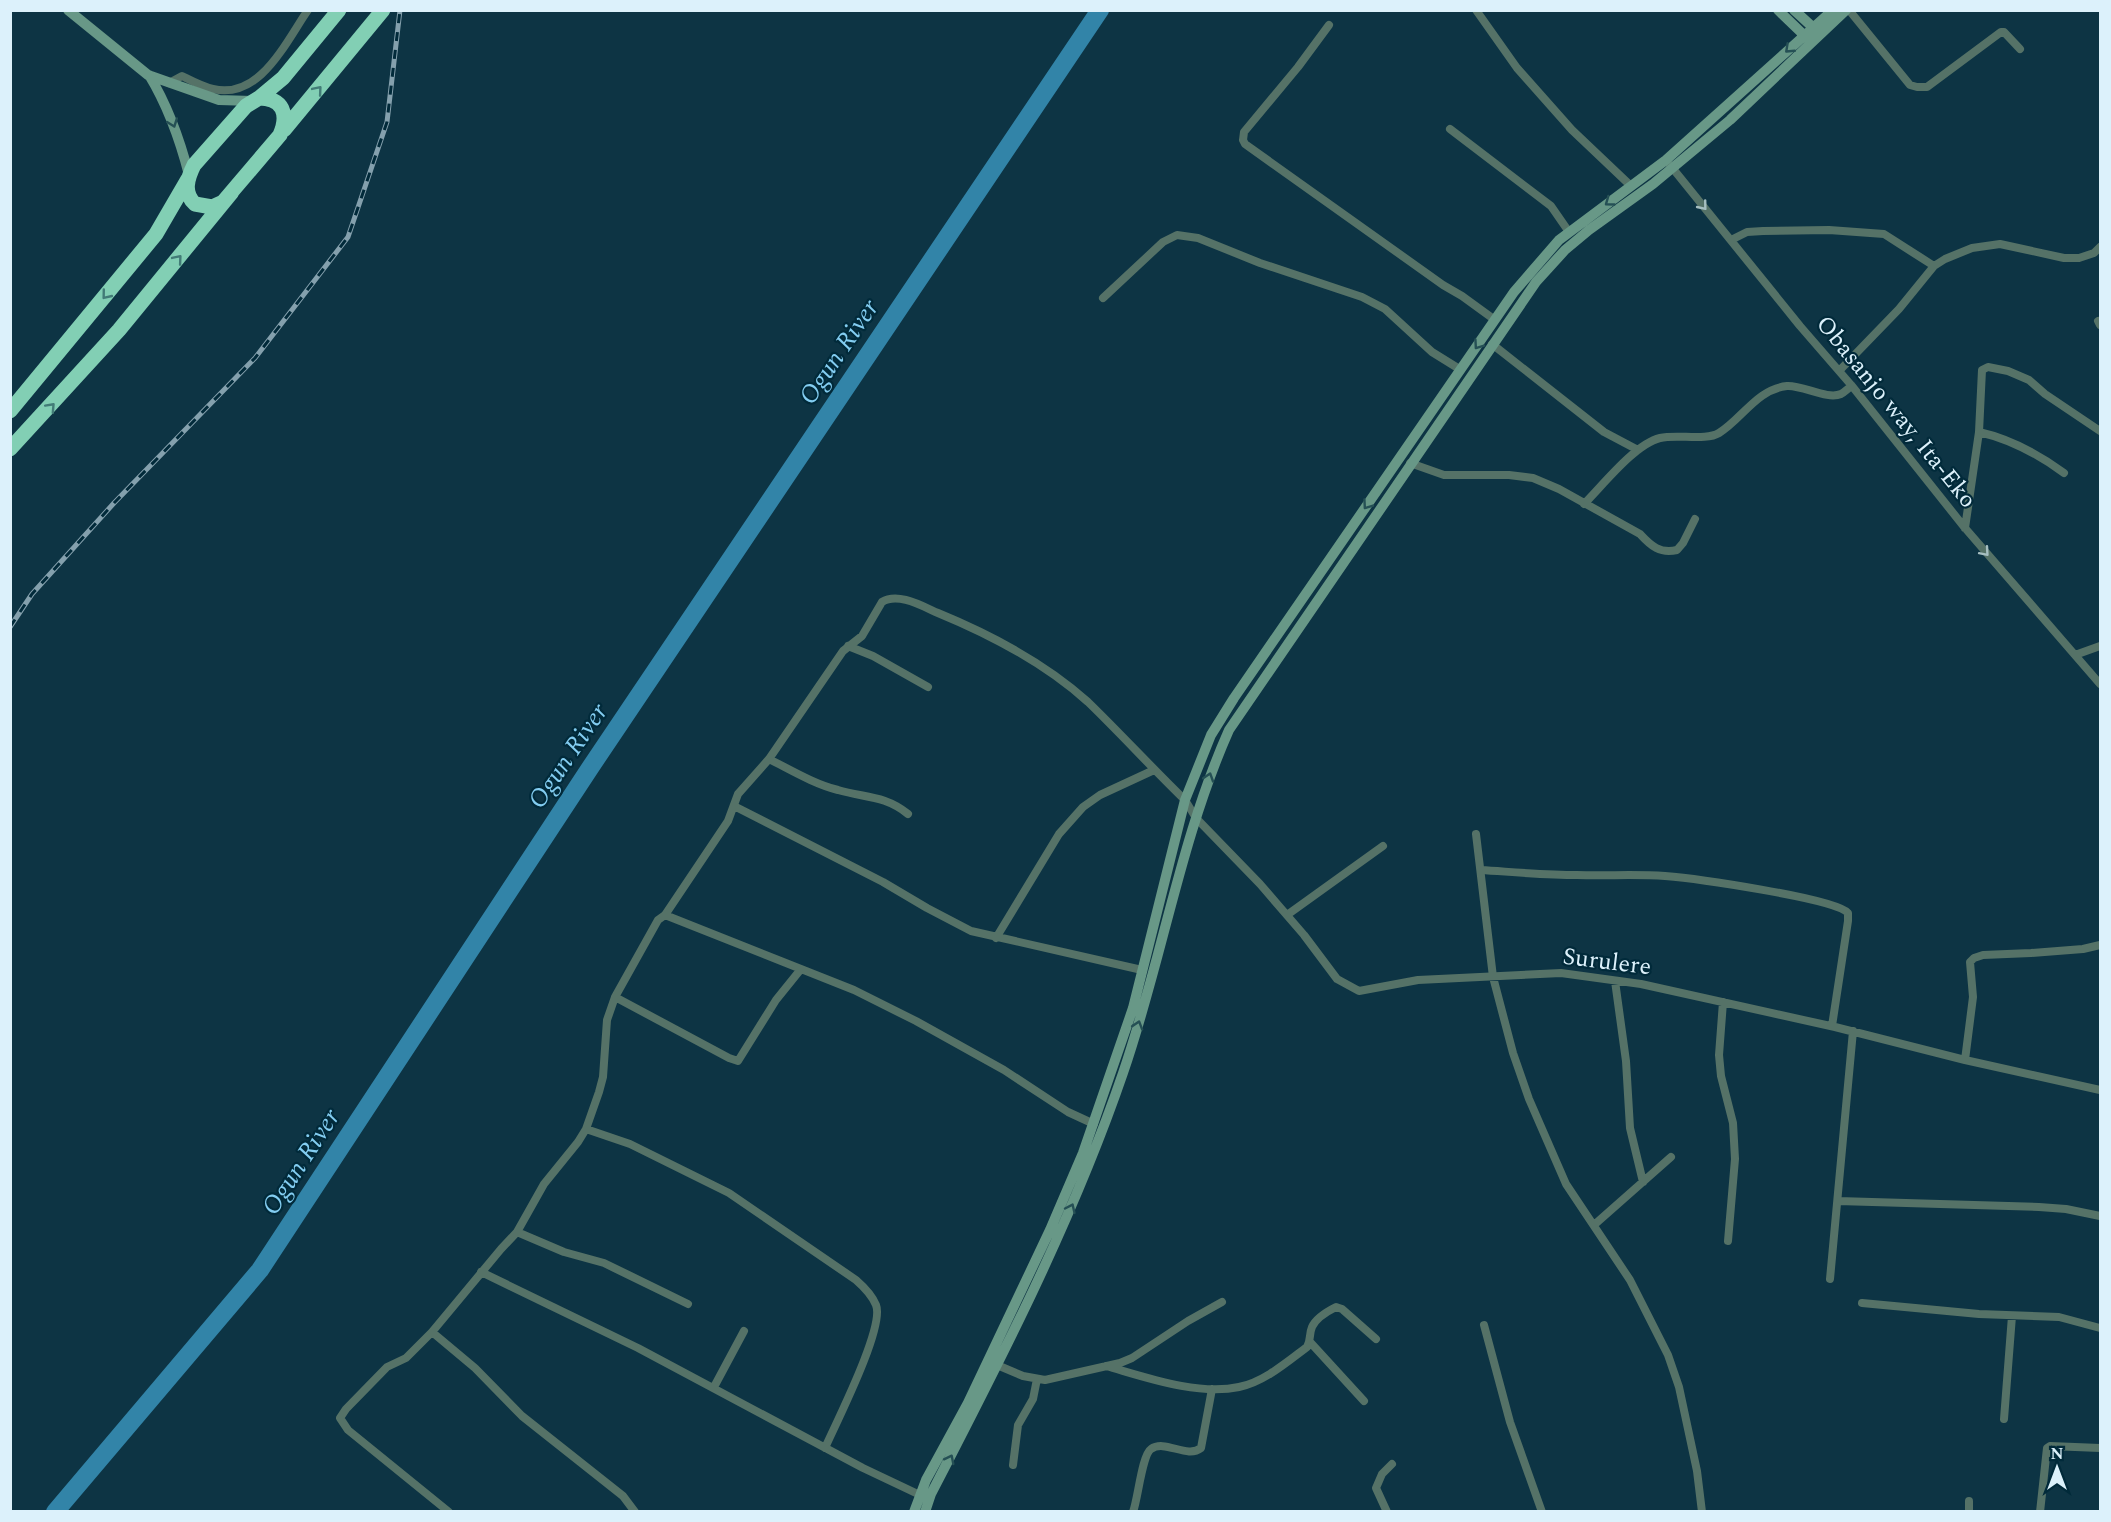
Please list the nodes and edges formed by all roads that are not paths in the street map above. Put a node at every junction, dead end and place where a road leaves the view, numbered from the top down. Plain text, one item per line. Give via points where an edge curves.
1 (68, 10) edge
2 (308, 10) edge
3 (339, 10) edge
4 (383, 10) edge
5 (1476, 10) edge
6 (1778, 10) edge
7 (1794, 10) edge
8 (1833, 10) edge
9 (1847, 10) edge
10 (1329, 24) dead end
11 (1812, 35) junction
12 (2020, 49) dead end
13 (148, 75) junction
14 (169, 83) junction
15 (255, 100) junction
16 (1450, 129) dead end
17 (280, 135) junction
18 (1669, 163) junction
19 (188, 177) junction
20 (1631, 186) junction
21 (232, 192) junction
22 (1569, 232) junction
23 (1731, 240) junction
24 (2100, 247) edge
25 (1934, 266) junction
26 (1103, 298) dead end
27 (1495, 320) junction
28 (1492, 344) junction
29 (1461, 370) junction
30 (1839, 371) junction
31 (1852, 386) junction
32 (10, 411) edge
33 (2100, 430) edge
34 (1979, 432) junction
35 (10, 449) edge
36 (1638, 450) junction
37 (1410, 463) junction
38 (2064, 473) dead end
39 (1584, 504) junction
40 (1695, 519) dead end
41 (1965, 528) junction
42 (848, 646) junction
43 (2100, 646) edge
44 (2075, 655) junction
45 (2100, 684) edge
46 (928, 687) dead end
47 (769, 759) junction
48 (1154, 770) junction
49 (1185, 800) junction
50 (734, 806) junction
51 (908, 814) dead end
52 (1196, 818) junction
53 (1476, 834) dead end
54 (1383, 846) dead end
55 (1480, 870) junction
56 (665, 915) junction
57 (1287, 915) junction
58 (996, 938) junction
59 (2100, 945) edge
60 (801, 969) junction
61 (1142, 970) junction
62 (1493, 976) junction
63 (1615, 981) junction
64 (615, 998) junction
65 (1723, 1002) junction
66 (1832, 1026) junction
67 (1853, 1031) junction
68 (1965, 1060) junction
69 (2100, 1090) edge
70 (1094, 1124) junction
71 (586, 1129) junction
72 (1671, 1157) dead end
73 (1643, 1182) junction
74 (1838, 1201) junction
75 (2100, 1216) edge
76 (1594, 1225) junction
77 (517, 1232) junction
78 (1728, 1241) dead end
79 (481, 1272) junction
80 (1830, 1279) dead end
81 (1222, 1302) dead end
82 (1862, 1303) dead end
83 (688, 1304) dead end
84 (2012, 1316) junction
85 (1484, 1325) dead end
86 (2100, 1328) edge
87 (744, 1331) dead end
88 (432, 1332) junction
89 (1376, 1339) dead end
90 (1310, 1342) junction
91 (997, 1365) junction
92 (1106, 1366) junction
93 (1037, 1379) junction
94 (714, 1387) junction
95 (1212, 1389) junction
96 (1364, 1401) dead end
97 (2004, 1419) dead end
98 (825, 1448) junction
99 (2100, 1448) edge
100 (1392, 1464) dead end
101 (1013, 1466) dead end
102 (920, 1496) junction
103 (1969, 1501) dead end
104 (449, 1512) edge
105 (635, 1512) edge
106 (914, 1512) edge
107 (925, 1512) edge
108 (1133, 1512) edge
109 (1387, 1512) edge
110 (1542, 1512) edge
111 (1702, 1512) edge
112 (1969, 1512) edge
113 (2040, 1512) edge

1 - 13 main road
2 - 14 street via 271,65 248,86 228,91 212,89 182,76
3 - 15 highway via 283,78
17 -> 4 highway
5 - 20 street via 1516,68 1572,130
6 - 11 main road
7 - 11 main road
8 - 11 main road
9 - 11 main road
9 - 12 street via 1910,85 1917,87 1927,87 2001,32
10 - 27 street via 1244,132 1245,144
11 - 18 main road
13 - 14 main road
13 -> 19 main road via 169,114
14 - 15 main road via 219,100
15 - 17 highway via 266,98 282,108 285,116
15 - 19 highway via 194,165
16 - 22 street via 1551,206
17 - 21 highway
18 - 20 main road
18 -> 23 street, Obasanjo way, Ita-Eko
18 - 28 main road via 1653,184 1565,250 1536,282
19 - 21 highway via 188,193 195,204 212,207
19 -> 32 highway via 156,234
20 -> 22 main road
35 -> 21 highway via 119,330
22 - 27 main road via 1530,272
23 - 25 street via 1747,232 1763,231 1884,234
23 - 30 street, Obasanjo way, Ita-Eko
24 - 25 street via 2079,258 2064,258 2000,244 1972,248
25 - 30 street
26 - 29 street via 1163,242 1177,235 1198,238 1362,297 1385,309 1432,352
27 -> 29 main road
28 - 36 street via 1604,432
28 - 37 main road
29 -> 49 main road via 1234,698 1211,735
30 - 31 street, Obasanjo way, Ita-Eko
31 - 36 street via 1830,395 1805,388 1780,388 1761,397 1716,435 1661,438
31 - 41 street, Obasanjo way, Ita-Eko
33 - 34 street via 2029,380 1988,367 1982,370
34 - 38 street via 2021,446
34 - 41 street
36 - 39 street
37 - 39 street via 1444,475 1533,478
52 -> 37 main road via 1229,730
39 - 40 street via 1640,534 1661,551 1677,550
41 -> 44 street, Obasanjo way, Ita-Eko
42 - 46 street
42 - 47 street, Surulere
42 - 48 street, Surulere via 862,636 882,602 892,598 975,628 1025,657 1087,702
43 - 44 street
44 - 45 street, Obasanjo way, Ita-Eko
47 - 50 street, Surulere via 738,794
47 - 51 street via 838,790 884,800
48 - 49 street, Surulere
48 - 58 street via 1083,807 1059,834
49 - 52 street, Surulere
49 - 61 main road
50 - 56 street, Surulere
50 - 58 street via 883,882 959,926
52 - 57 street, Surulere
91 -> 52 main road via 1092,1161 1142,1013
53 - 55 street
54 - 57 street
55 - 62 street
55 - 66 street via 1664,876 1792,896 1845,909 1848,921
56 - 60 street
56 - 64 street, Surulere via 658,920
57 - 62 street, Surulere via 1337,979 1359,991 1418,980
58 - 61 street
59 - 68 street via 1974,958 1970,962 1973,997
60 - 64 street via 738,1060
60 - 70 street via 916,1021
61 - 70 main road
62 - 63 street, Surulere via 1561,973
62 - 76 street via 1529,1099 1566,1184
63 - 65 street, Surulere
63 - 73 street via 1630,1128
64 - 71 street, Surulere via 608,1020 603,1077
65 - 66 street, Surulere
65 - 78 street via 1719,1055 1735,1150
66 - 67 street, Surulere
67 - 68 street, Surulere
67 - 74 street
68 - 69 street, Surulere
70 - 102 main road via 1050,1230
71 - 77 street, Surulere via 544,1184
71 - 98 street via 630,1144 729,1193 847,1273 869,1293 877,1306 877,1317 861,1369
72 - 73 street
73 - 76 street
74 - 75 street via 2039,1207
74 - 80 street
76 - 111 street via 1630,1280 1668,1355 1679,1387
77 - 79 street, Surulere
77 - 83 street via 564,1252 604,1263
79 - 88 street, Surulere
79 - 94 street
81 - 92 street via 1132,1358
82 - 84 street
84 - 86 street via 2059,1317
84 - 97 street
85 - 110 street via 1510,1422
87 - 94 street
88 - 104 street, Surulere via 406,1358 387,1367 340,1418 348,1430
88 - 105 street via 475,1368 522,1416 623,1496
89 - 90 street via 1336,1307 1312,1326
90 - 95 street via 1258,1380 1240,1387
90 - 96 street
91 - 93 street
107 -> 91 main road
92 - 93 street
92 - 95 street
93 - 101 street via 1033,1399 1018,1425
94 - 98 street
95 - 108 street via 1201,1448 1192,1452 1152,1448 1144,1464
98 - 102 street
99 - 113 street via 2047,1448
100 - 109 street via 1376,1488
102 - 106 main road
103 - 112 street

